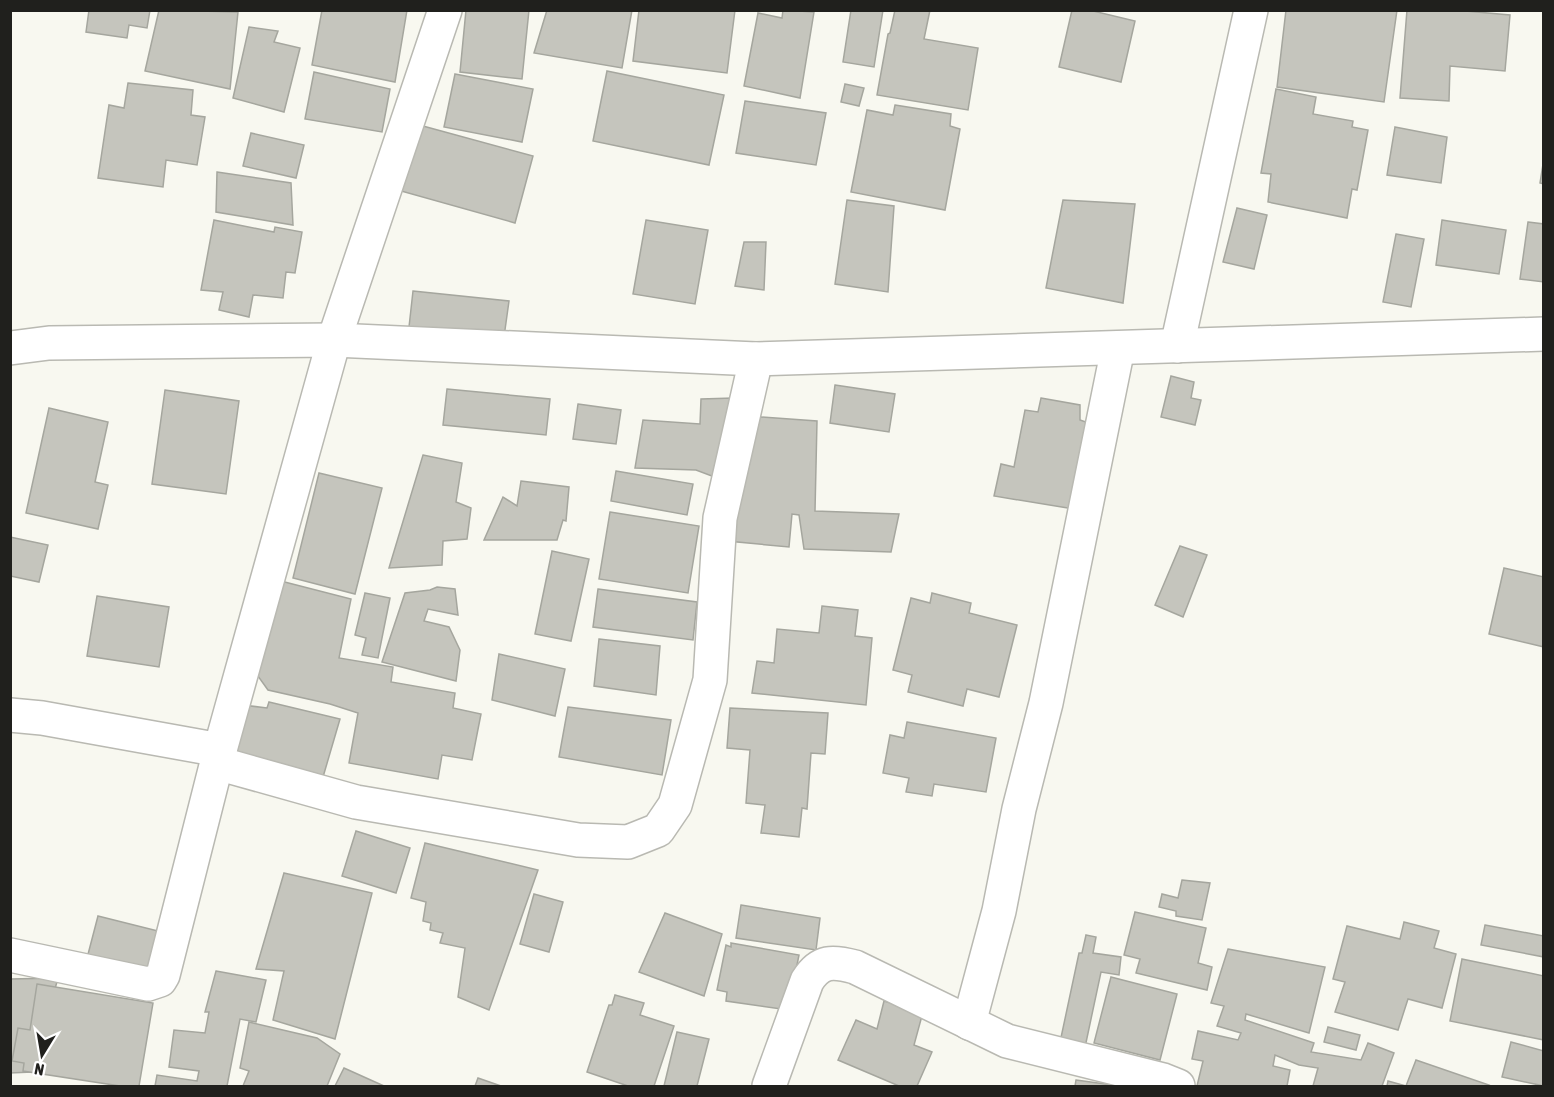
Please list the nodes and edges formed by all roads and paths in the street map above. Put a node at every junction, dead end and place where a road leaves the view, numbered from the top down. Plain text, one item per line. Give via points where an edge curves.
1 (445, 10) edge
2 (1251, 10) edge
3 (1544, 334) edge
4 (334, 340) junction
5 (1177, 346) junction
6 (10, 348) edge
7 (1118, 348) junction
8 (756, 359) junction
9 (10, 715) edge
10 (219, 757) junction
11 (10, 955) edge
12 (969, 1023) junction
13 (769, 1086) edge
14 (1178, 1086) edge

1 - 4 street
2 - 5 street
3 - 5 street
4 - 6 street via 49,343
4 - 8 street
4 - 10 street
5 - 7 street
7 - 8 street
7 - 12 street via 1046,703
8 - 10 street via 720,518 710,680 675,805 658,831 628,842 578,840 356,802
9 - 10 street via 42,718
10 - 11 street via 160,980 148,984
12 - 13 street via 855,967 826,963 813,970 807,981
12 - 14 street via 1007,1041

